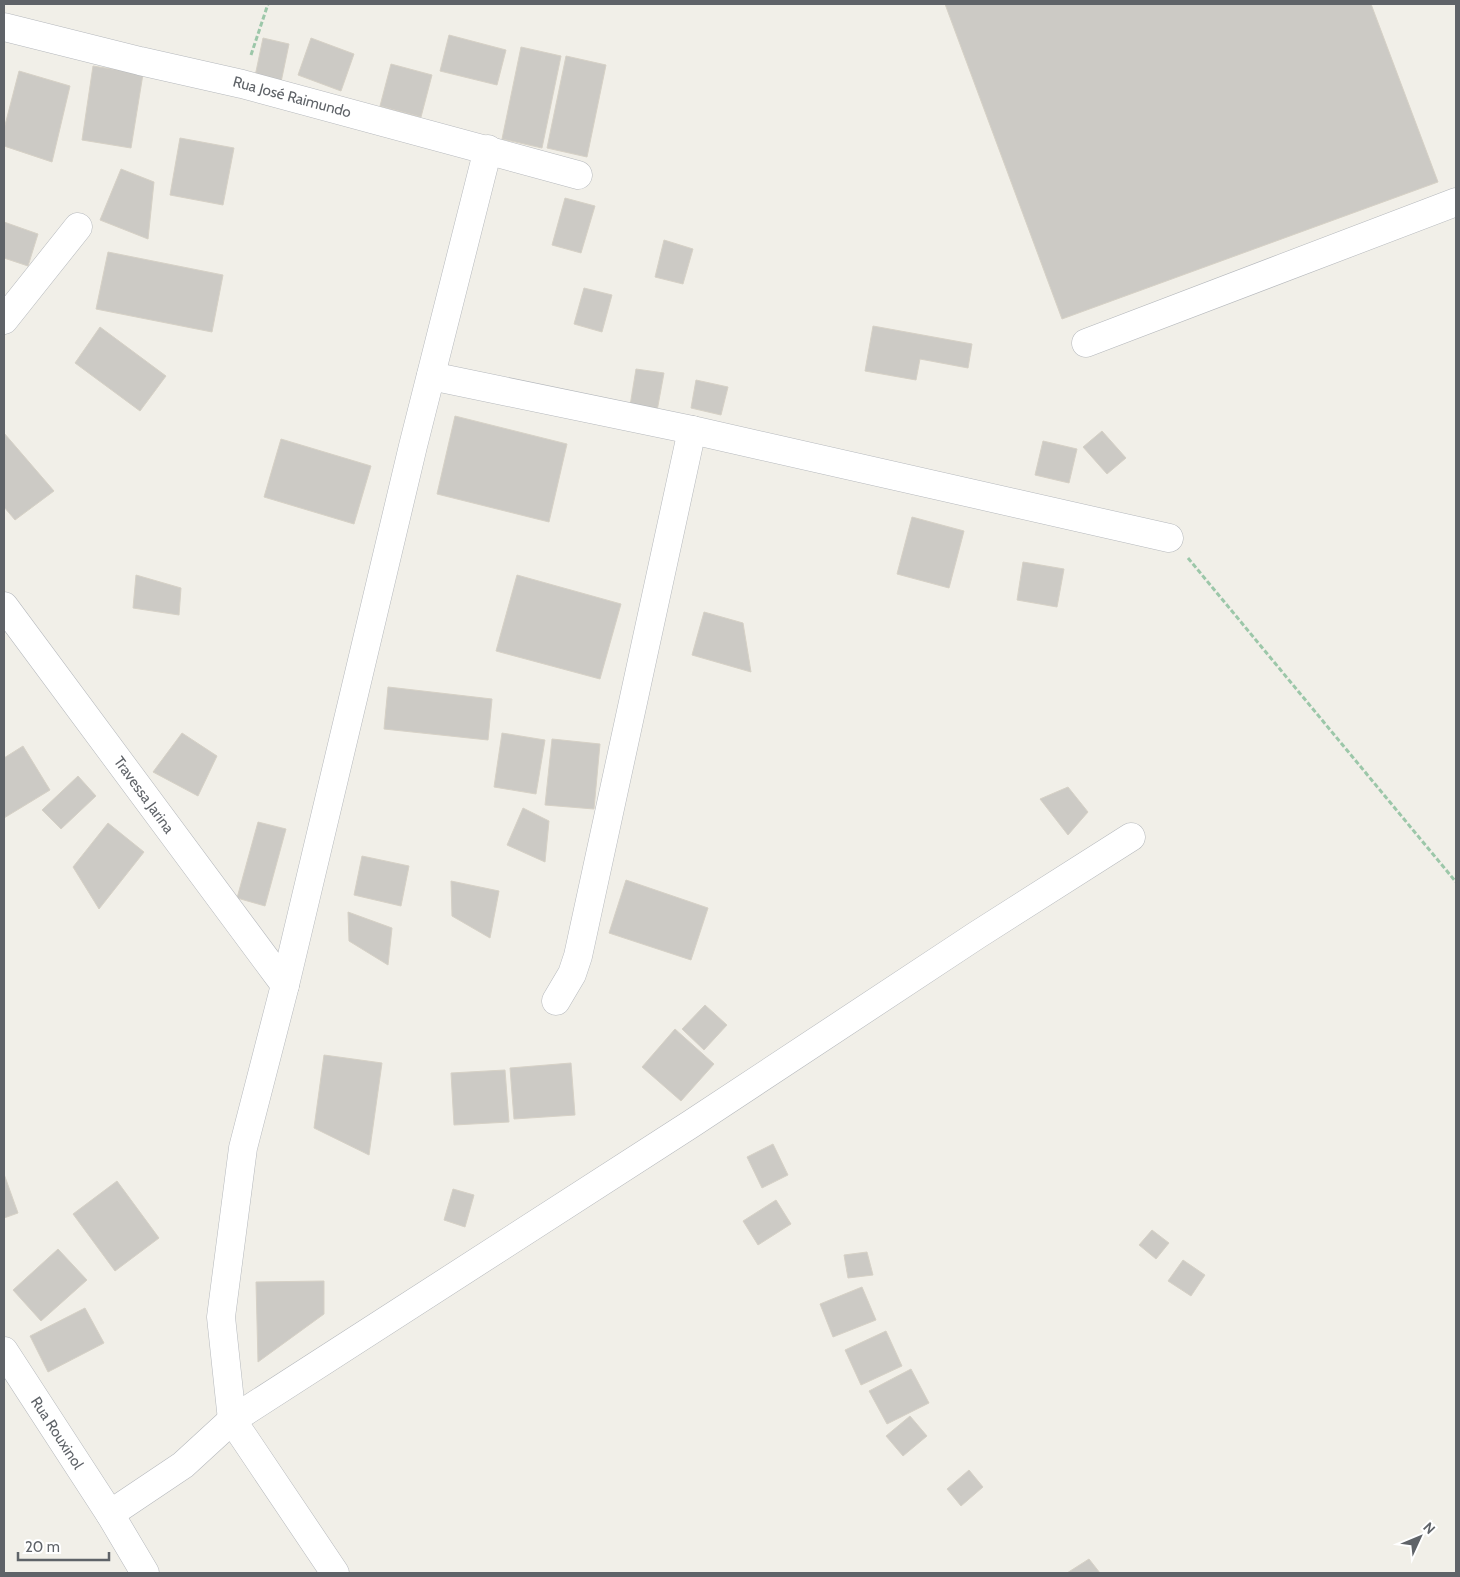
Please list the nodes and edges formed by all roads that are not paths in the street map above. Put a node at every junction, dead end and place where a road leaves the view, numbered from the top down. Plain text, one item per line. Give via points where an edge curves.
1 (4, 27) edge
2 (488, 149) junction
3 (578, 175) dead end
4 (1456, 202) edge
5 (78, 227) dead end
6 (4, 320) edge
7 (1086, 343) dead end
8 (431, 376) junction
9 (692, 430) junction
10 (1176, 546) road end
11 (4, 606) edge
12 (1131, 837) dead end
13 (285, 985) junction
14 (556, 1001) dead end
15 (4, 1351) edge
16 (232, 1420) junction
17 (110, 1514) junction
18 (144, 1573) edge
19 (335, 1573) edge

1 - 2 street, Rua José Raimundo via 242,84
2 - 3 street, Rua José Raimundo
2 - 8 street
4 - 7 street
5 - 6 street
8 - 9 street
8 - 13 street
9 - 10 street
9 - 14 street via 578,956 572,974
11 - 13 street, Travessa Jarina
12 - 16 street
13 - 16 street via 243,1148 220,1317
15 - 17 street, Rua Rouxinol
16 - 17 street via 183,1465
16 - 19 street
17 - 18 street, Rua Rouxinol

